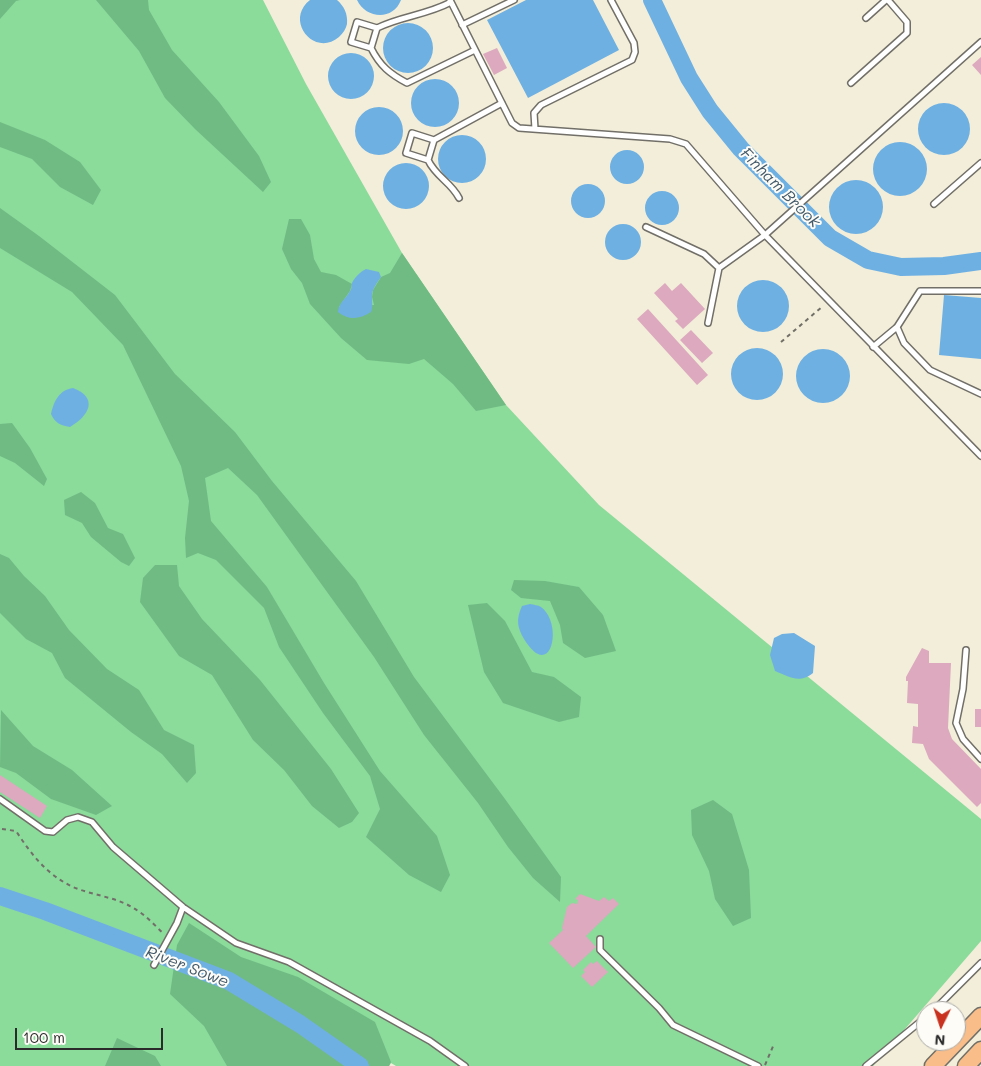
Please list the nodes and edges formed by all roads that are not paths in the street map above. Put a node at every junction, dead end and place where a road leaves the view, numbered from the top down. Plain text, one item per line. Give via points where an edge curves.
1 (514, 0) edge
2 (611, 0) edge
3 (887, 0) edge
4 (450, 1) edge
5 (866, 18) dead end
6 (462, 26) junction
7 (377, 28) junction
8 (981, 42) edge
9 (371, 48) junction
10 (475, 50) junction
11 (851, 83) dead end
12 (502, 103) junction
13 (535, 129) junction
14 (434, 140) junction
15 (428, 160) junction
16 (981, 163) edge
17 (458, 198) dead end
18 (934, 204) dead end
19 (646, 227) dead end
20 (764, 235) junction
21 (719, 268) junction
22 (981, 291) edge
23 (708, 323) dead end
24 (897, 327) junction
25 (873, 346) junction
26 (981, 394) edge
27 (981, 456) edge
28 (966, 650) dead end
29 (981, 758) edge
30 (0, 799) edge
31 (183, 907) junction
32 (600, 939) dead end
33 (981, 964) edge
34 (154, 965) dead end
35 (942, 1001) edge
36 (981, 1016) edge
37 (916, 1025) edge
38 (981, 1050) edge
39 (465, 1066) edge
40 (758, 1066) edge
41 (866, 1066) edge
42 (932, 1066) edge
43 (966, 1066) edge

1 - 6 lane
2 - 13 lane via 634,43 632,60 541,104 534,113
3 - 5 lane
3 - 11 lane via 907,22 907,33
4 - 6 lane
4 - 7 lane via 438,9
6 - 10 lane
7 - 9 lane
7 - 9 lane via 357,22 350,42
8 - 20 lane
9 - 10 lane via 386,72 407,83
10 - 12 lane
12 - 13 lane via 512,123 519,128
12 - 14 lane
13 - 20 lane via 670,139 686,144
14 - 15 lane
14 - 15 lane via 412,133 406,153
15 - 17 lane via 438,176 454,188
16 - 18 lane
19 - 21 lane via 704,254
20 - 21 lane
20 - 25 lane
21 - 23 lane
22 - 24 lane via 920,291
24 - 25 lane
24 - 26 lane via 904,344 930,370
25 - 27 lane
28 - 29 lane via 956,722 963,739
30 - 31 lane via 45,832 53,832 67,820 78,817 92,822 113,847
31 - 34 lane
31 - 39 lane via 236,943 289,962 430,1041
32 - 40 lane via 600,950 673,1025
33 - 35 lane
36 - 42 highway
37 - 41 lane
38 - 43 highway

